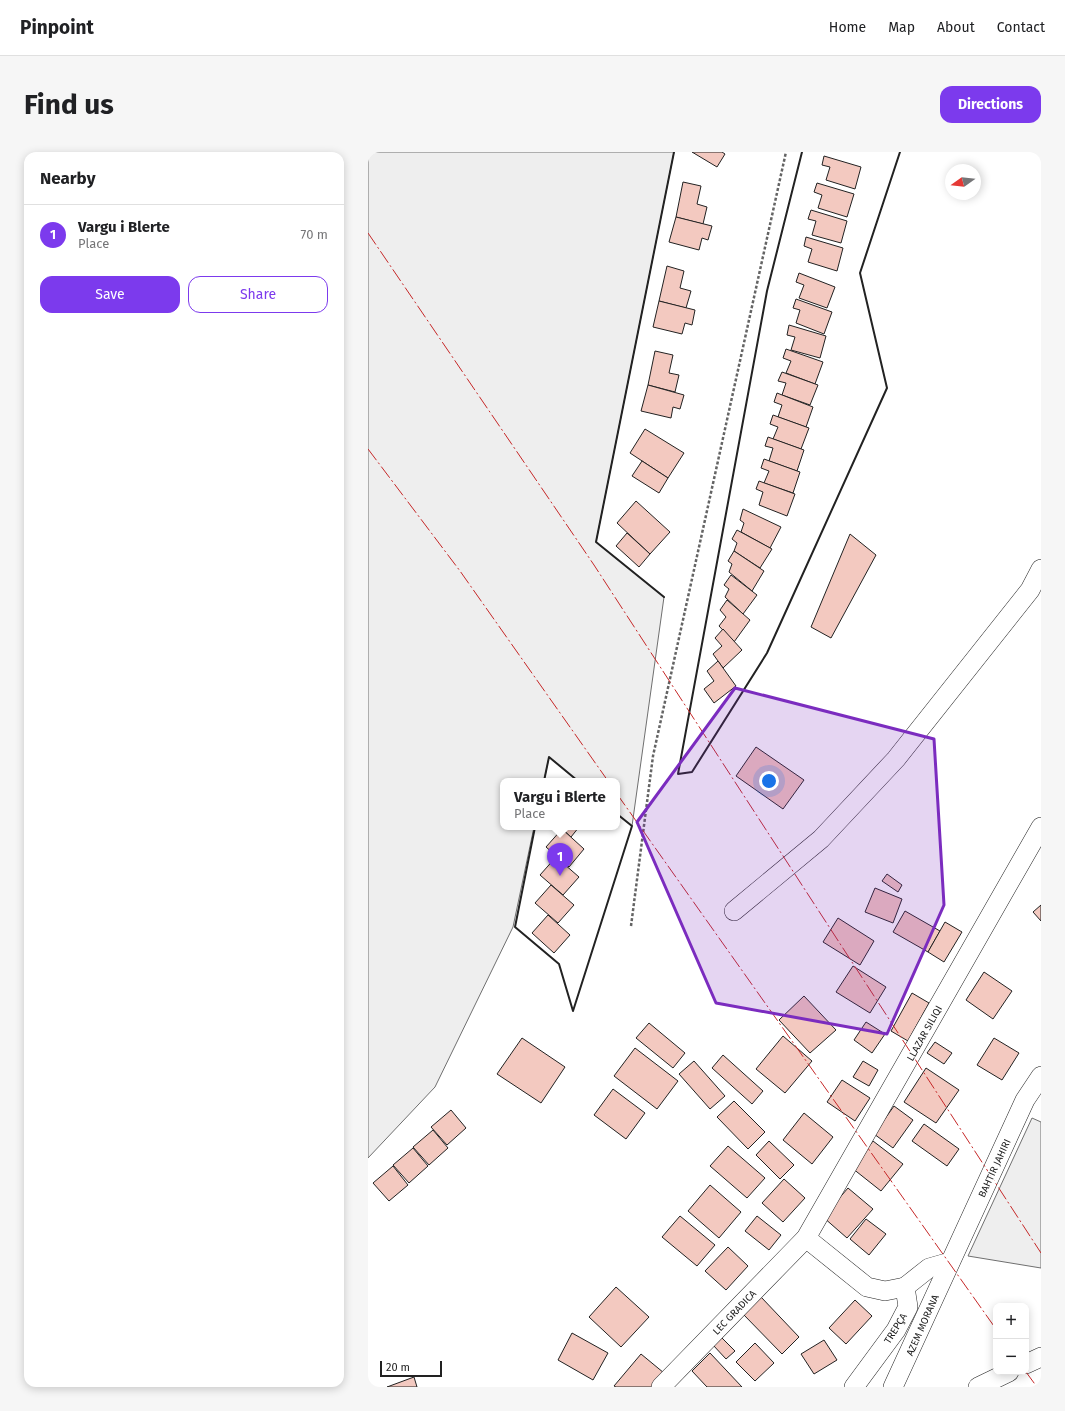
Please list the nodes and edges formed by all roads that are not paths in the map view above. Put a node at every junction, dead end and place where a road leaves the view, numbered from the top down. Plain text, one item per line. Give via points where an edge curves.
1 (1041, 569) edge
2 (1041, 827) edge
3 (734, 911) dead end
4 (1041, 1076) edge
5 (806, 1238) junction
6 (950, 1262) junction
7 (905, 1287) junction
8 (1041, 1357) edge
9 (1029, 1363) edge
10 (1003, 1375) edge
11 (661, 1387) edge
12 (854, 1387) edge
13 (893, 1387) edge
14 (978, 1387) edge

1 - 3 street via 1030,590 896,759 821,839
2 - 5 street, LLAZAR SILIQI
4 - 6 street, BAHTIR JAHIRI via 1025,1100
5 - 7 street via 867,1287 885,1291
5 - 11 street, LEC GRADICA
6 - 7 street via 929,1268
6 - 13 street, AZEM MORANA
7 - 12 street, TREPÇA via 908,1307 896,1330
8 - 9 street
10 - 14 street

